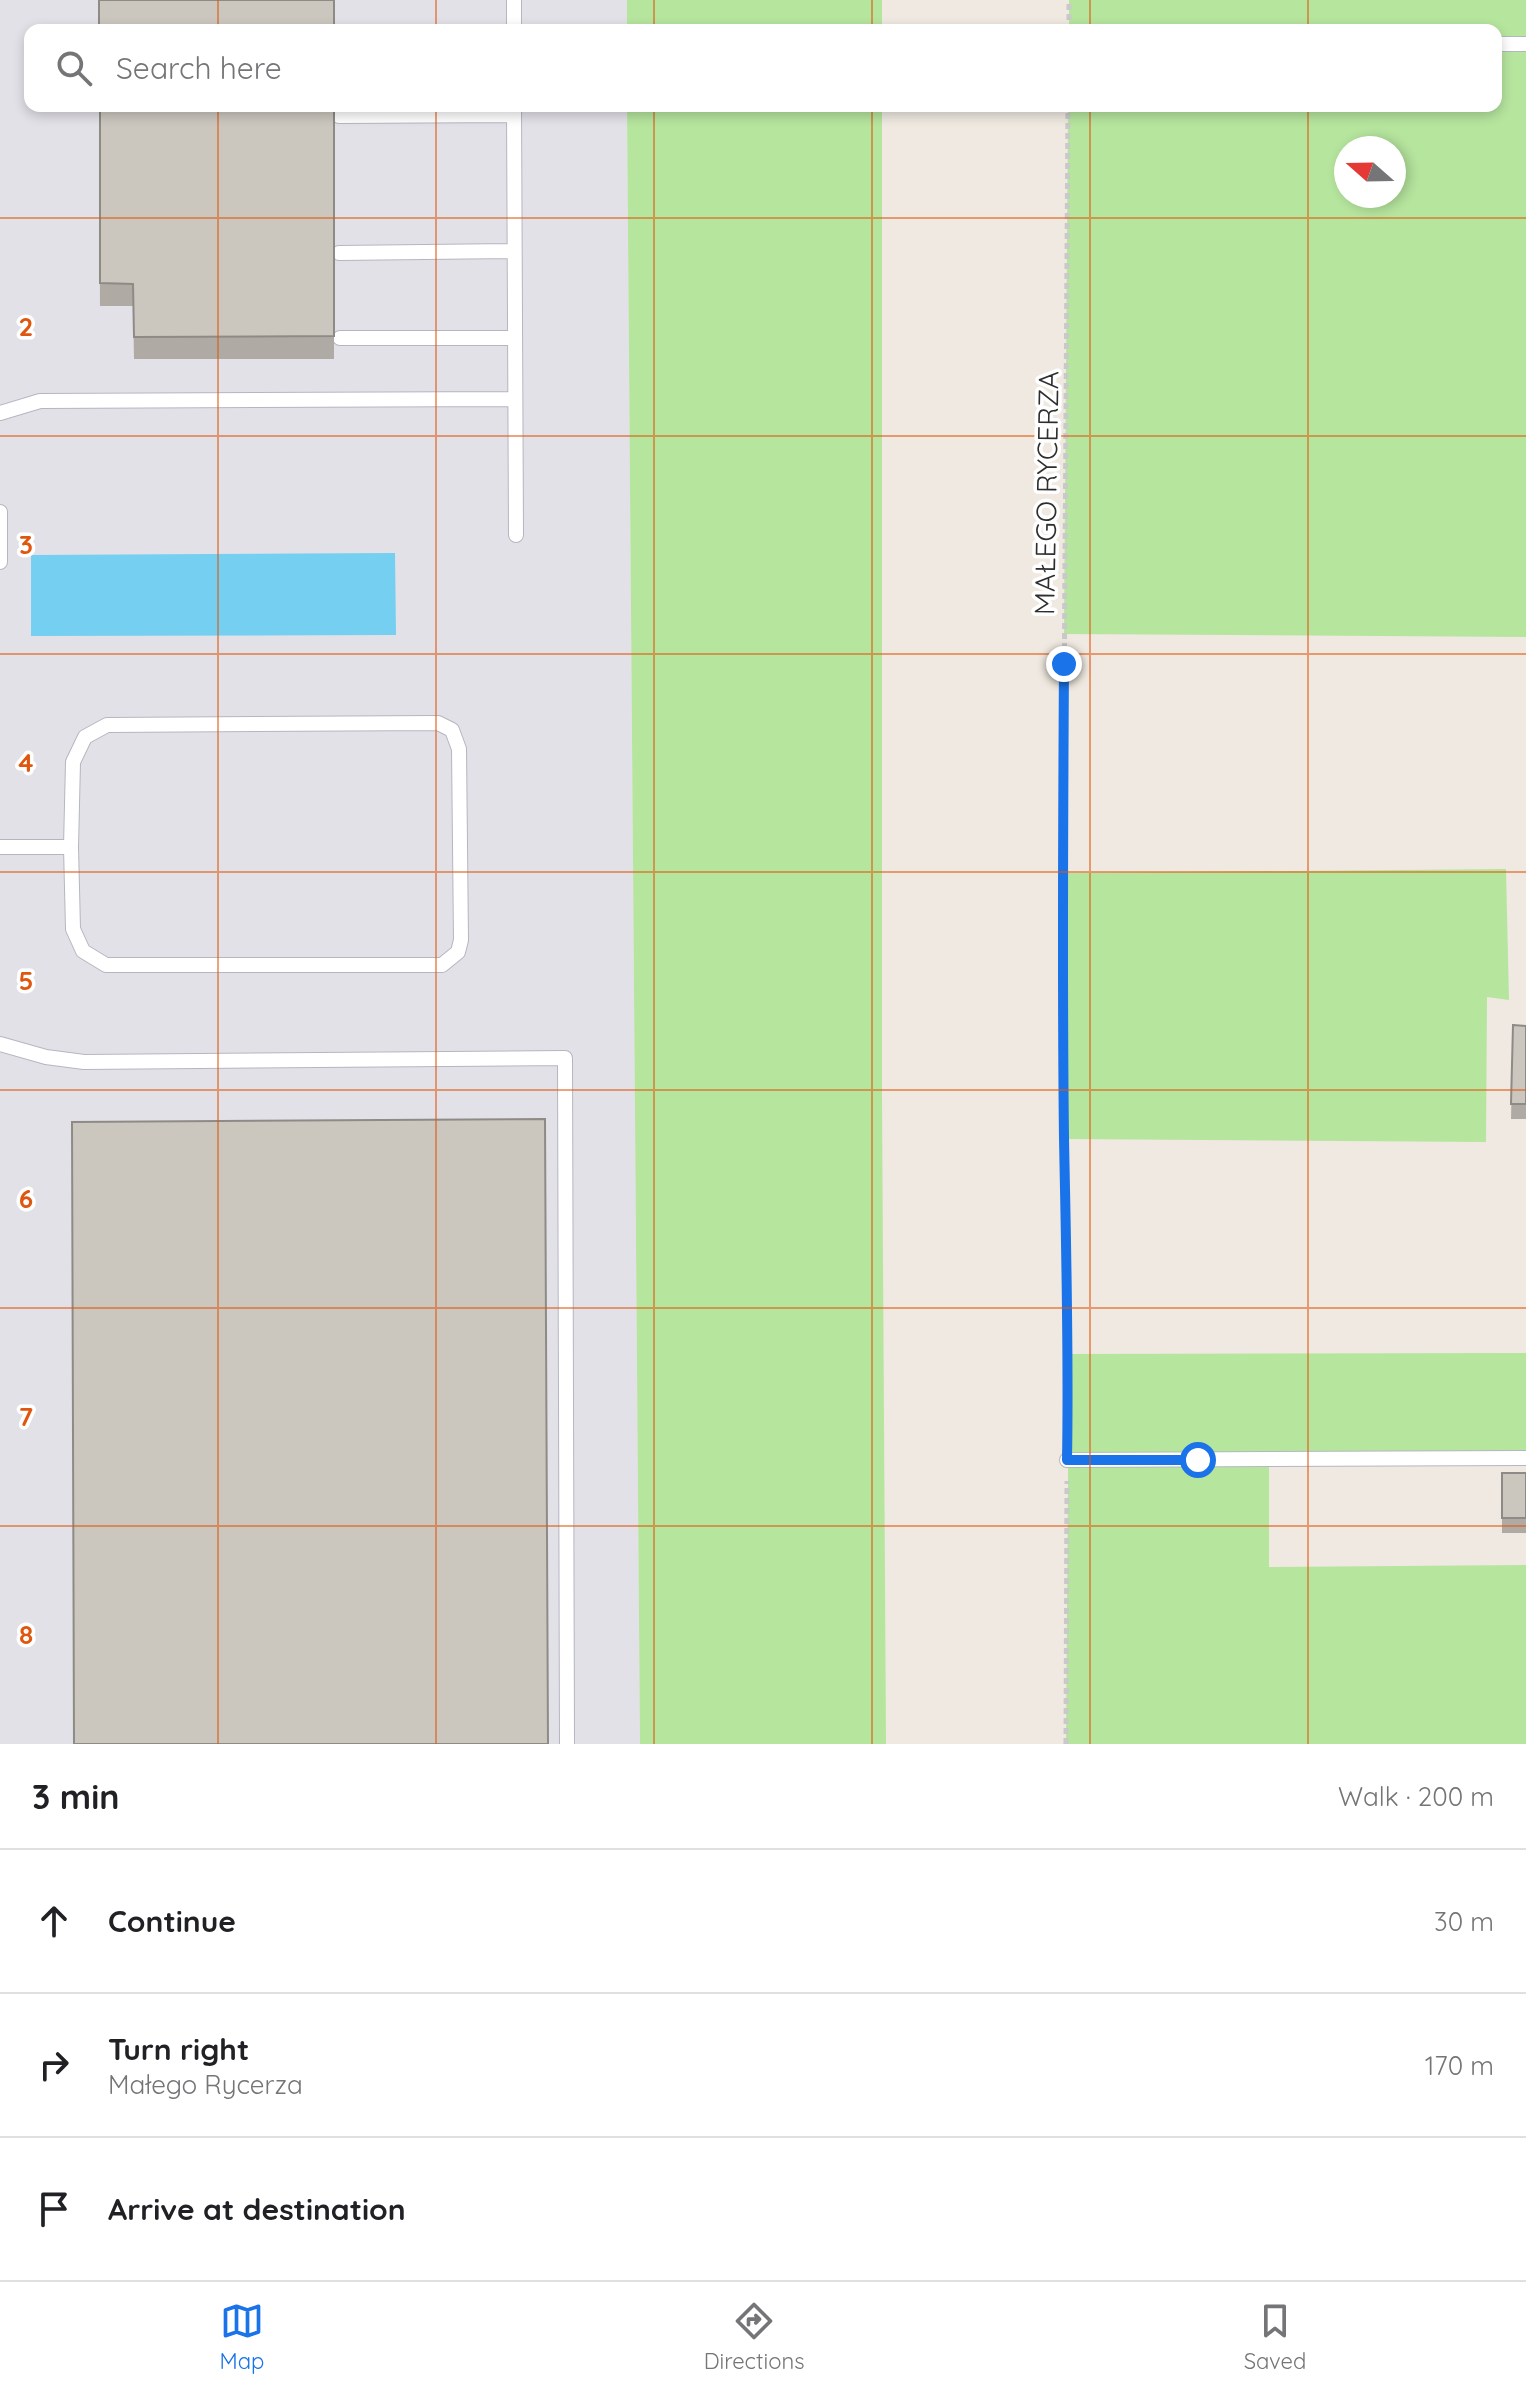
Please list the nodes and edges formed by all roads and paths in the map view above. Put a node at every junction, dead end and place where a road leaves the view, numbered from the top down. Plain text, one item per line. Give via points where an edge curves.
1 (514, 0) edge
2 (1069, 0) edge
3 (514, 24) edge
4 (1069, 24) edge
5 (1502, 44) edge
6 (1526, 44) edge
7 (456, 112) edge
8 (514, 112) edge
9 (1068, 112) edge
10 (339, 116) dead end
11 (514, 251) junction
12 (339, 253) dead end
13 (340, 338) dead end
14 (515, 338) junction
15 (515, 399) junction
16 (0, 413) edge
17 (0, 512) edge
18 (516, 535) dead end
19 (0, 562) edge
20 (0, 847) edge
21 (71, 847) junction
22 (0, 1044) edge
23 (1526, 1458) edge
24 (1067, 1460) junction
25 (567, 1744) edge
26 (1066, 1744) edge

1 - 3 lane
2 - 4 path
5 - 6 lane
7 - 10 lane
8 - 11 lane
9 - 24 path, MAŁEGO RYCERZA via 1063,873
11 - 12 lane
11 - 14 lane
13 - 14 lane
14 - 15 lane
15 - 16 lane via 40,401
15 - 18 lane
17 - 19 lane
20 - 21 lane
21 - 21 lane via 73,929 83,951 106,965 442,965 458,952 459,749 452,730 438,723 107,725 85,737 73,762
22 - 25 lane via 84,1062 565,1058
23 - 24 lane
24 - 26 path, MAŁEGO RYCERZA

